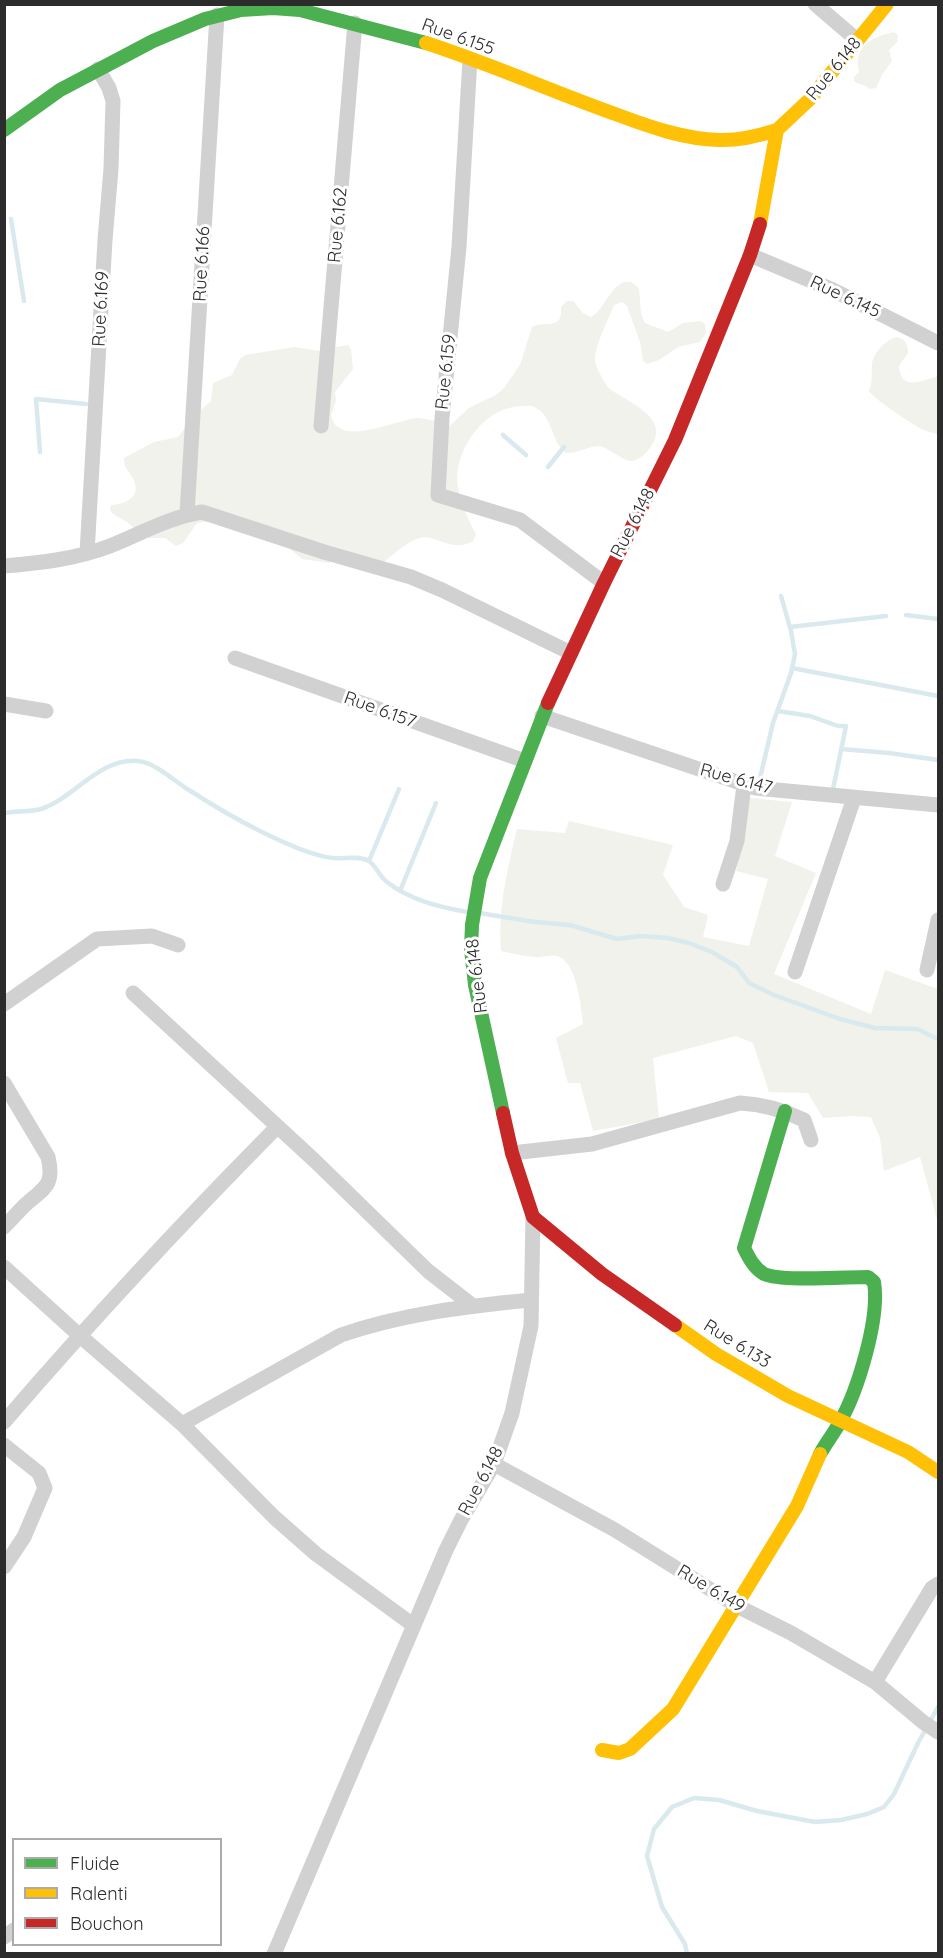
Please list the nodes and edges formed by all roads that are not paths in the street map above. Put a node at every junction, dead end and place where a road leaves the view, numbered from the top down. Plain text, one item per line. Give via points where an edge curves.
1 (815, 4) edge
2 (887, 4) edge
3 (258, 6) edge
4 (319, 9) edge
5 (217, 15) junction
6 (355, 23) junction
7 (857, 40) junction
8 (470, 59) junction
9 (98, 69) junction
10 (4, 130) edge
11 (777, 130) junction
12 (750, 255) junction
13 (939, 343) edge
14 (321, 426) dead end
15 (187, 514) junction
16 (87, 553) junction
17 (4, 566) edge
18 (604, 583) junction
19 (571, 652) junction
20 (235, 658) dead end
21 (4, 704) edge
22 (46, 711) dead end
23 (542, 716) junction
24 (525, 761) junction
25 (744, 785) junction
26 (854, 798) junction
27 (939, 805) edge
28 (723, 884) dead end
29 (939, 920) edge
30 (178, 945) dead end
31 (927, 970) dead end
32 (795, 972) dead end
33 (133, 993) dead end
34 (4, 1004) edge
35 (4, 1083) edge
36 (785, 1111) junction
37 (277, 1126) junction
38 (811, 1140) dead end
39 (512, 1153) junction
40 (533, 1217) junction
41 (4, 1227) edge
42 (4, 1267) edge
43 (531, 1300) junction
44 (473, 1306) junction
45 (79, 1335) junction
46 (841, 1421) junction
47 (4, 1422) edge
48 (182, 1424) junction
49 (4, 1445) edge
50 (494, 1464) junction
51 (939, 1472) edge
52 (4, 1567) edge
53 (939, 1584) edge
54 (738, 1606) junction
55 (413, 1625) junction
56 (875, 1683) junction
57 (938, 1732) edge
58 (602, 1750) dead end
59 (274, 1953) edge

1 - 7 street
2 - 7 street, Rue 6.148
3 - 4 street, Rue 6.155
3 - 5 street, Rue 6.155
4 - 6 street, Rue 6.155
5 - 9 street, Rue 6.155 via 194,22
5 - 15 street, Rue 6.166
6 - 8 street, Rue 6.155
6 - 14 street, Rue 6.162
7 - 11 street, Rue 6.148 via 810,99
8 - 11 street, Rue 6.155 via 669,133 726,142 752,139
8 - 18 street, Rue 6.159 via 438,495 520,520
9 - 10 street, Rue 6.155
9 - 16 street, Rue 6.169 via 113,100
11 - 12 street, Rue 6.148 via 763,214
12 - 13 street, Rue 6.145 via 833,290
12 - 18 street, Rue 6.148 via 675,440
15 - 16 street
15 - 19 street via 214,514 411,577
16 - 17 street
18 - 19 street, Rue 6.148
19 - 23 street, Rue 6.148
20 - 24 street, Rue 6.157
21 - 22 street
23 - 24 street, Rue 6.148
23 - 25 street, Rue 6.147
24 - 39 street, Rue 6.148 via 488,854 476,898 471,949 475,986
25 - 26 street, Rue 6.147
25 - 28 street via 736,842
26 - 27 street, Rue 6.147
26 - 32 street
29 - 31 street
30 - 34 street via 152,936 97,939
33 - 37 street
35 - 41 street via 48,1157 51,1171 46,1188
36 - 38 street via 804,1120
36 - 39 street via 740,1103 592,1144
36 - 46 street via 744,1248 750,1263 776,1278 858,1276 874,1282 876,1295 867,1356
37 - 44 street via 428,1271
37 - 45 street
39 - 40 street, Rue 6.148
40 - 43 street, Rue 6.148
40 - 46 street, Rue 6.133 via 602,1274 716,1354 788,1396
42 - 45 street
43 - 44 street
43 - 50 street, Rue 6.148 via 523,1370
44 - 48 street via 369,1325 341,1335
45 - 47 street
45 - 48 street
46 - 51 street, Rue 6.133 via 908,1452
46 - 54 street
48 - 55 street via 316,1554
49 - 52 street via 39,1473 45,1488 24,1537
50 - 54 street, Rue 6.149 via 615,1530
50 - 55 street, Rue 6.148 via 456,1530
53 - 56 street via 932,1588
54 - 56 street, Rue 6.149
54 - 58 street via 673,1709 630,1749 619,1753
55 - 59 street, Rue 6.148
56 - 57 street, Rue 6.149

